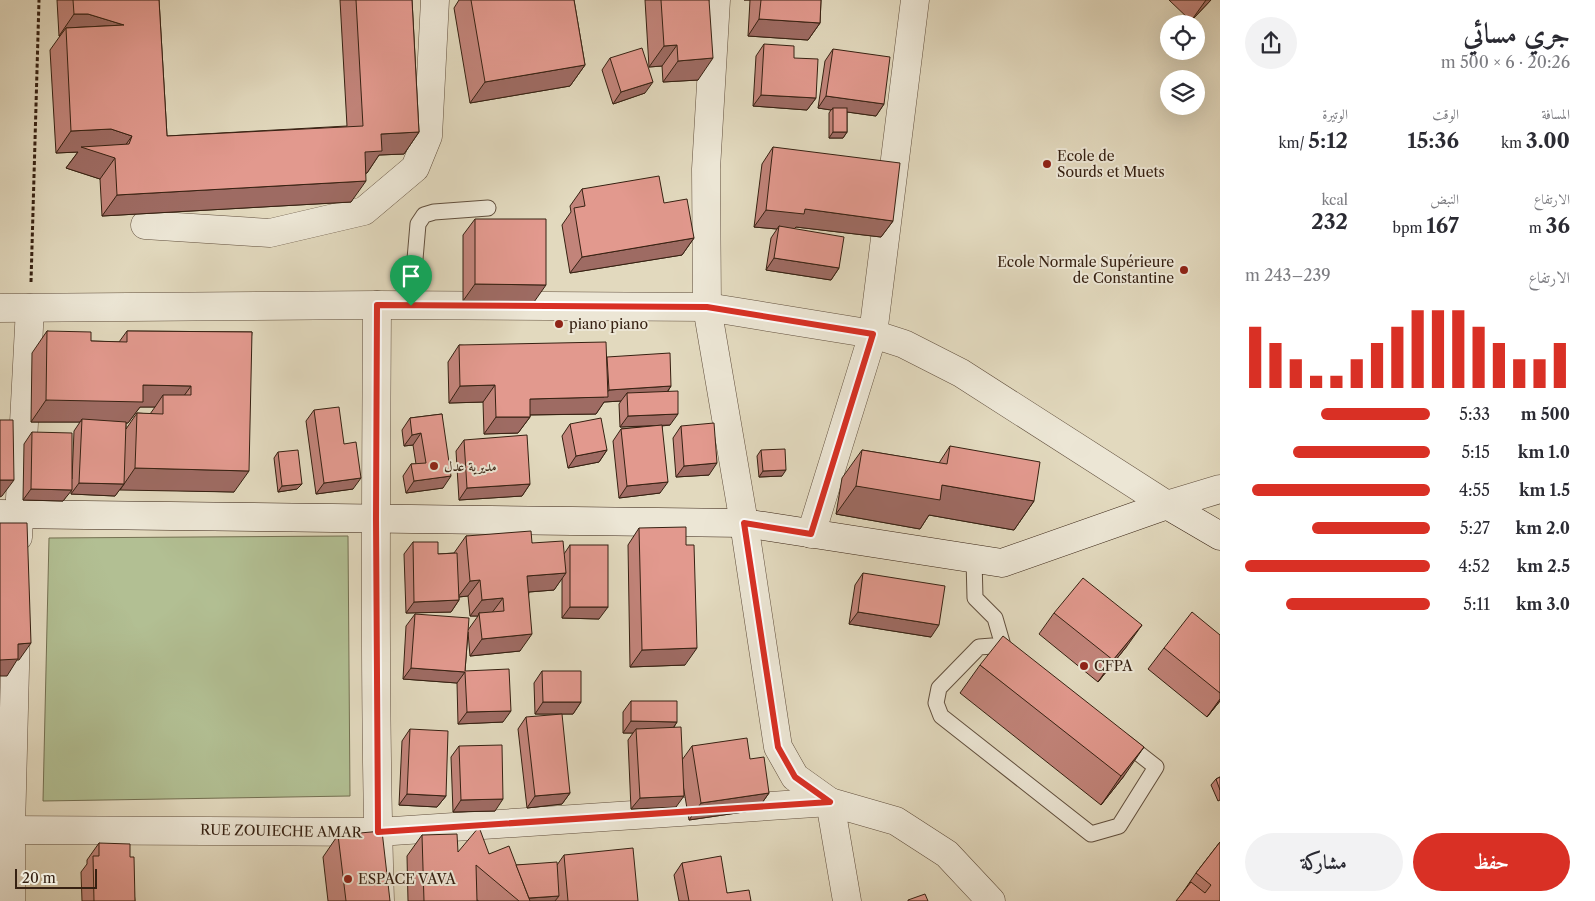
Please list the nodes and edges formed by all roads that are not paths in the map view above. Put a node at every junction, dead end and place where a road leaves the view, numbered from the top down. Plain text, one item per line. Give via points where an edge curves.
1 (435, 0) edge
2 (716, 0) edge
3 (915, 0) edge
4 (488, 208) dead end
5 (145, 225) dead end
6 (377, 305) junction
7 (411, 306) junction
8 (707, 307) junction
9 (0, 308) edge
10 (30, 308) junction
11 (873, 334) junction
12 (1220, 489) edge
13 (1167, 505) junction
14 (9, 514) edge
15 (376, 519) junction
16 (744, 523) junction
17 (811, 534) junction
18 (1220, 536) edge
19 (974, 559) junction
20 (17, 564) edge
21 (16, 603) edge
22 (1004, 649) junction
23 (1019, 661) edge
24 (1110, 732) edge
25 (830, 802) junction
26 (6, 829) edge
27 (378, 832) junction
28 (12, 901) edge
29 (380, 901) edge
30 (848, 901) edge
31 (991, 901) edge

1 - 5 street via 428,136 415,168 364,211 270,233
2 - 8 street via 706,169
3 - 11 street
4 - 7 lane via 424,215 418,224
6 - 7 street
6 - 10 street
6 - 15 street
7 - 8 street
8 - 11 street
8 - 16 street
9 - 10 street
10 - 14 street
11 - 13 street via 904,344 960,373
11 - 17 street
12 - 13 street
13 - 18 street
13 - 19 street via 1002,563
14 - 15 street
14 - 20 street
15 - 16 street
15 - 27 street
16 - 17 street
16 - 25 street via 778,747 795,777
17 - 19 street
19 - 22 lane via 975,598 995,618
21 - 26 street
22 - 23 lane
22 - 24 lane via 979,647 939,688 936,703 941,716 1091,834 1119,826 1156,767
25 - 27 street, RUE ZOUIECHE AMAR
25 - 30 street
25 - 31 street via 896,821 947,854
26 - 27 street, RUE ZOUIECHE AMAR
26 - 28 street
27 - 29 street

